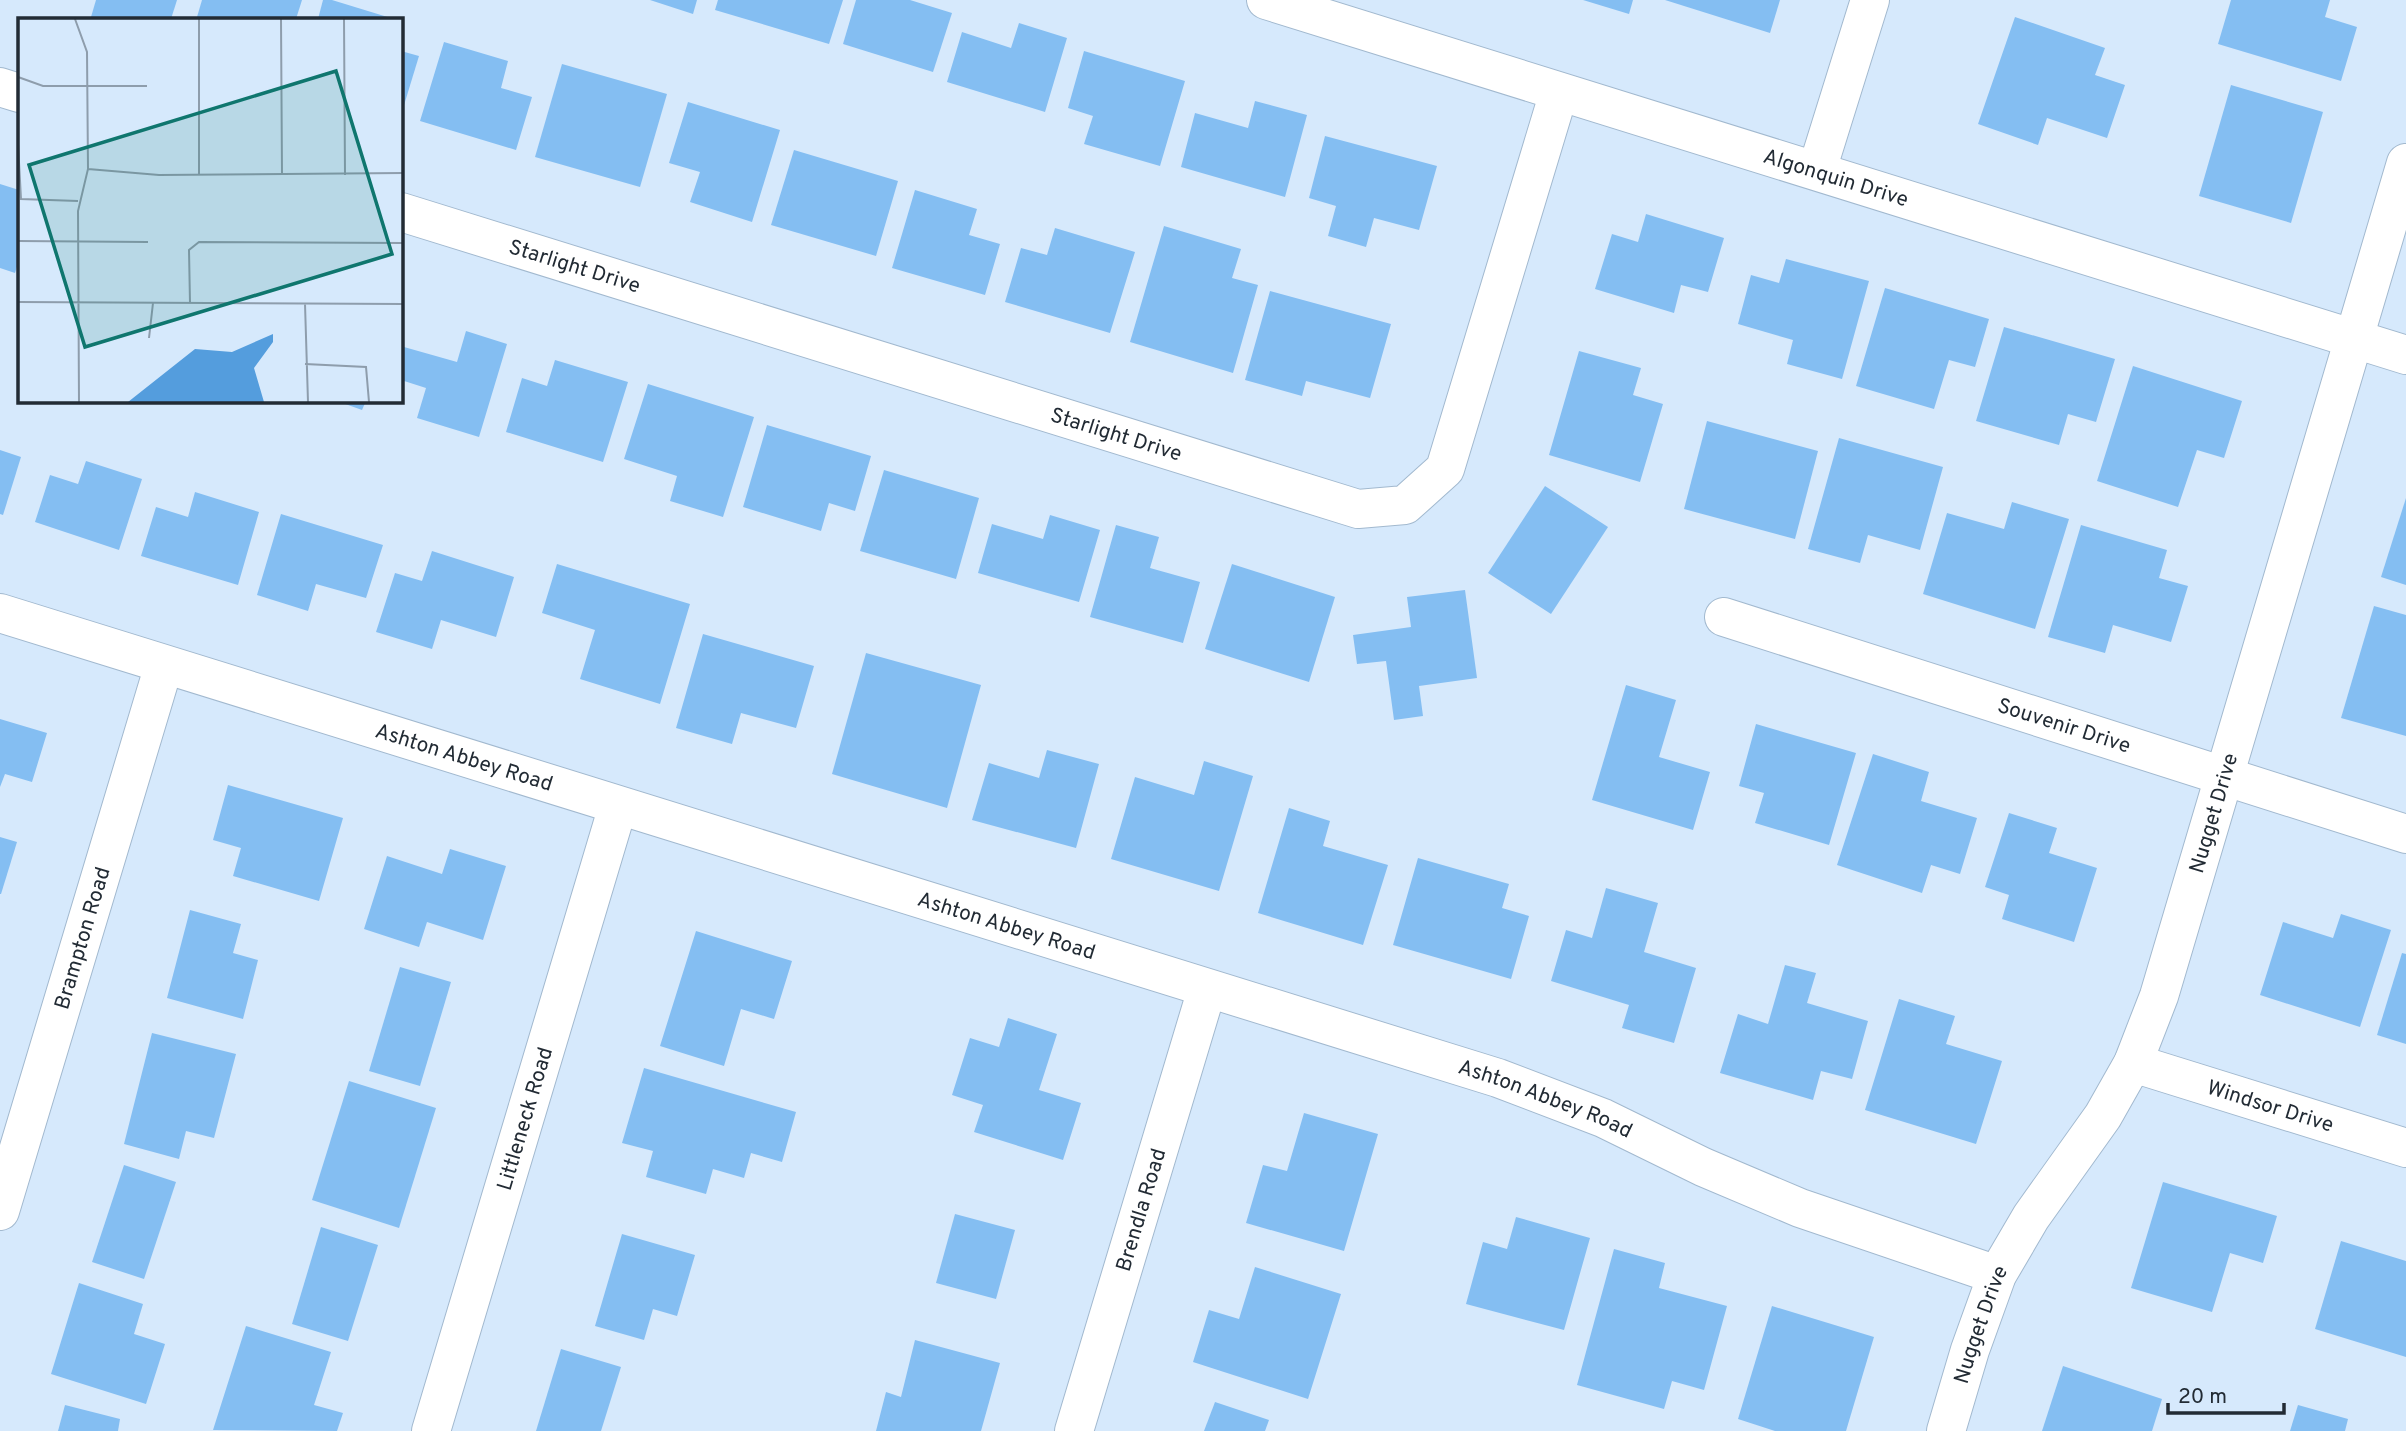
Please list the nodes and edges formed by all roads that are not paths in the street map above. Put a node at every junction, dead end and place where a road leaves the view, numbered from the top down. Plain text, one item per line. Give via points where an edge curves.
1 (1266, 0) edge
2 (1870, 0) edge
3 (0, 87) edge
4 (1559, 92) junction
5 (18, 93) edge
6 (2406, 163) edge
7 (1818, 170) junction
8 (402, 212) edge
9 (2354, 339) junction
10 (2406, 355) edge
11 (0, 613) edge
12 (1724, 617) dead end
13 (164, 665) junction
14 (2224, 777) junction
15 (618, 806) junction
16 (2406, 834) edge
17 (1207, 989) junction
18 (2133, 1063) junction
19 (2406, 1148) edge
20 (0, 1211) edge
21 (1997, 1275) junction
22 (431, 1431) edge
23 (1074, 1431) edge
24 (1946, 1431) edge

1 - 4 street, Algonquin Drive
2 - 7 street
3 - 5 street
4 - 7 street, Algonquin Drive
4 - 8 street, Starlight Drive via 1444,469 1405,505 1358,509
6 - 9 street, Nugget Drive
7 - 9 street, Algonquin Drive
9 - 10 street, Algonquin Drive
9 - 14 street, Nugget Drive
11 - 13 street, Ashton Abbey Road
12 - 14 street, Souvenir Drive
13 - 15 street, Ashton Abbey Road
13 - 20 street, Brampton Road
14 - 16 street, Souvenir Drive
14 - 18 street, Nugget Drive via 2159,996
15 - 17 street, Ashton Abbey Road
15 - 22 street, Littleneck Road
17 - 21 street, Ashton Abbey Road via 1498,1079 1603,1118 1800,1208
17 - 23 street, Brendla Road
18 - 19 street, Windsor Drive
18 - 21 street, Nugget Drive
21 - 24 street, Nugget Drive

